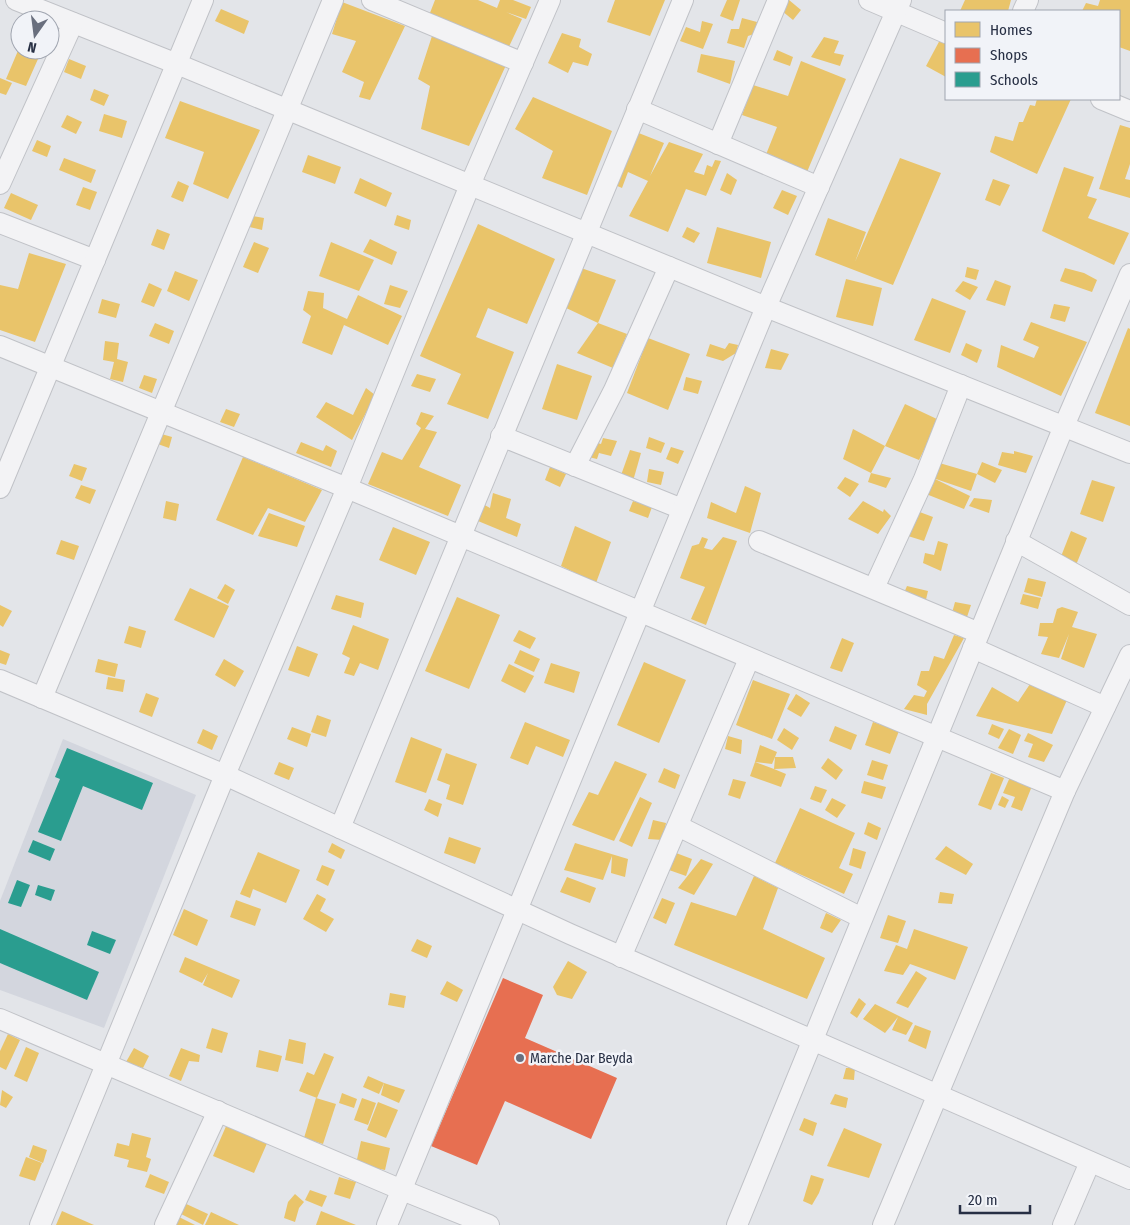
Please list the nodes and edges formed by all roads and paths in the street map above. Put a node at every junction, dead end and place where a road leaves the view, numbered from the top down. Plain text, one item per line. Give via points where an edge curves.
1 (16, 0) edge
2 (203, 0) edge
3 (333, 0) edge
4 (372, 0) edge
5 (550, 0) edge
6 (683, 0) edge
7 (778, 0) edge
8 (869, 0) edge
9 (898, 6) edge
10 (73, 23) junction
11 (945, 32) edge
12 (523, 63) junction
13 (177, 64) junction
14 (1103, 100) edge
15 (636, 109) junction
16 (289, 110) junction
17 (1130, 111) edge
18 (718, 144) junction
19 (0, 184) edge
20 (470, 185) junction
21 (819, 187) junction
22 (0, 223) edge
23 (587, 233) junction
24 (95, 260) junction
25 (668, 266) junction
26 (1130, 274) edge
27 (766, 307) junction
28 (0, 346) edge
29 (50, 367) junction
30 (961, 385) junction
31 (161, 412) junction
32 (1064, 426) junction
33 (501, 436) junction
34 (1130, 453) edge
35 (576, 466) junction
36 (0, 488) edge
37 (347, 488) junction
38 (682, 510) junction
39 (459, 536) junction
40 (759, 541) dead end
41 (1016, 541) junction
42 (874, 588) junction
43 (1130, 604) edge
44 (640, 613) junction
45 (976, 640) junction
46 (1130, 655) edge
47 (749, 659) junction
48 (0, 680) edge
49 (42, 698) junction
50 (1105, 707) junction
51 (936, 738) junction
52 (225, 775) junction
53 (1065, 792) junction
54 (678, 826) junction
55 (340, 828) junction
56 (517, 910) junction
57 (862, 918) junction
58 (621, 957) junction
59 (0, 1019) edge
60 (811, 1040) junction
61 (107, 1063) junction
62 (938, 1096) junction
63 (218, 1111) junction
64 (1090, 1162) junction
65 (1130, 1179) edge
66 (402, 1190) junction
67 (40, 1225) edge
68 (165, 1225) edge
69 (387, 1225) edge
70 (489, 1225) edge
71 (737, 1225) edge
72 (884, 1225) edge
73 (1063, 1225) edge

1 - 10 street
2 - 13 street
3 - 16 street
4 - 12 street
5 - 12 street
6 - 15 street
7 - 18 street
8 - 9 street
9 - 11 street
9 - 21 street
10 - 13 street
10 - 19 street
12 - 20 street
13 - 16 street
13 - 24 street
14 - 17 street
15 - 18 street
15 - 23 street
16 - 20 street
16 - 31 street
18 - 21 street
20 - 23 street
20 - 37 street
21 - 27 street
22 - 24 street
23 - 25 street
23 - 33 street
24 - 29 street
25 - 27 street
25 - 35 street via 614,390
26 - 32 street
27 - 30 street
27 - 38 street
28 - 29 street
29 - 31 street
29 - 36 street
30 - 32 street
30 - 42 street via 924,479
31 - 37 street
31 - 49 street
32 - 34 street
32 - 41 street
33 - 35 street
33 - 39 street
35 - 38 street
37 - 39 street
37 - 52 street
38 - 44 street
39 - 44 street
39 - 55 street
40 - 42 street
41 - 43 street
41 - 45 street
42 - 45 street
44 - 47 street
44 - 56 street
45 - 50 street
45 - 51 street
46 - 50 street
47 - 51 street
47 - 54 street
48 - 49 street
49 - 52 street
50 - 53 street
51 - 53 street
51 - 57 street
52 - 55 street
52 - 61 street
53 - 62 street
54 - 57 street
54 - 58 street
55 - 56 street
56 - 58 street
56 - 66 street
57 - 60 street
58 - 60 street
59 - 61 street
60 - 62 street
60 - 71 street
61 - 63 street
61 - 67 street
62 - 64 street
62 - 72 street
63 - 66 street
63 - 68 street
64 - 65 street
64 - 73 street
66 - 69 street
66 - 70 street

